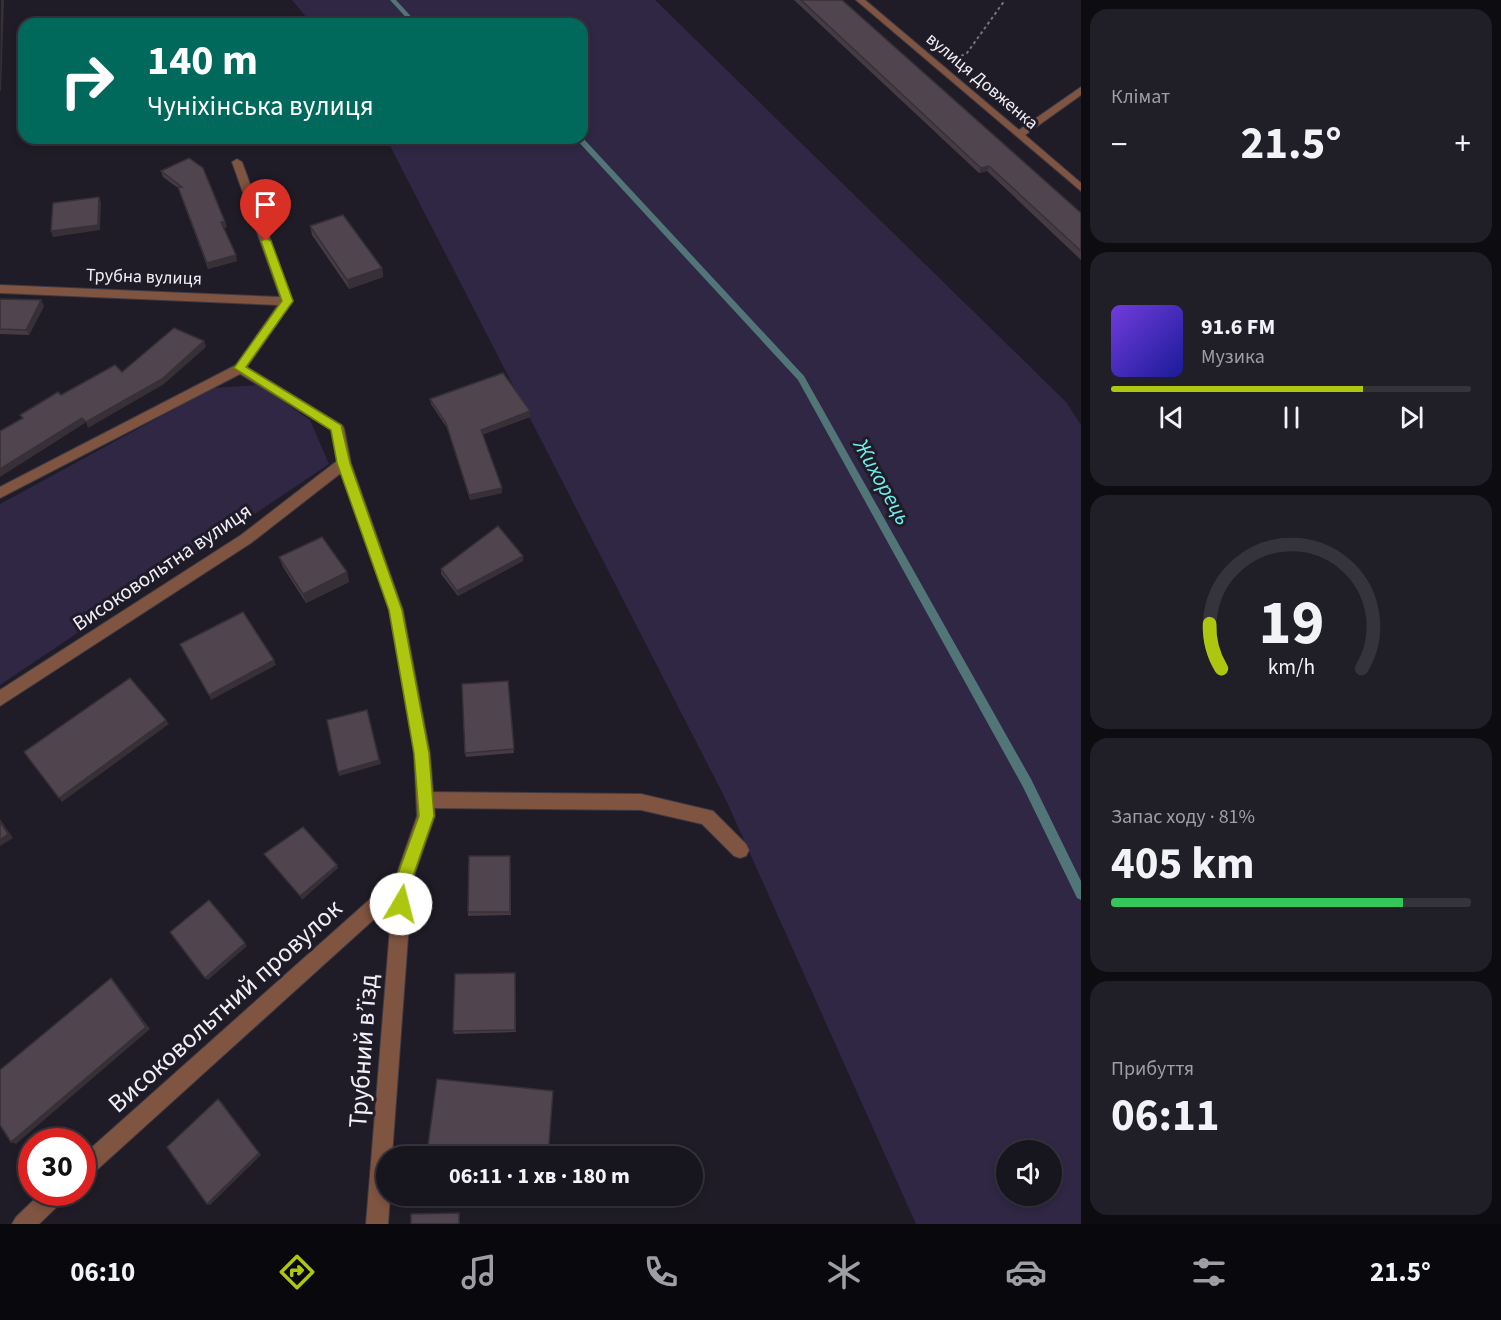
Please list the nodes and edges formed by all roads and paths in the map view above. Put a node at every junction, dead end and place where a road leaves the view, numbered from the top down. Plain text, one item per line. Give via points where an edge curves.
1 (860, 0) edge
2 (1005, 0) edge
3 (938, 66) junction
4 (1081, 90) edge
5 (1019, 135) junction
6 (237, 162) dead end
7 (1081, 188) edge
8 (0, 289) edge
9 (287, 301) junction
10 (240, 368) junction
11 (344, 463) junction
12 (0, 493) edge
13 (0, 699) edge
14 (425, 800) junction
15 (740, 850) dead end
16 (403, 882) junction
17 (96, 1157) edge
18 (43, 1206) edge
19 (23, 1224) edge
20 (377, 1224) edge

1 - 3 street, вулиця Довженка
2 - 3 path via 967,53
3 - 5 street, вулиця Довженка
4 - 5 street
5 - 7 street, вулиця Довженка
6 - 9 street
8 - 9 street, Трубна вулиця
9 - 10 street
10 - 11 street via 337,428
10 - 12 street
11 - 13 street, Високовольтна вулиця via 246,539
11 - 14 street via 396,610 422,753
14 - 15 street via 642,802 706,817
14 - 16 street via 426,816
16 - 17 street, Високовольтний провулок
16 - 20 street, Трубний в’їзд
18 - 19 street

